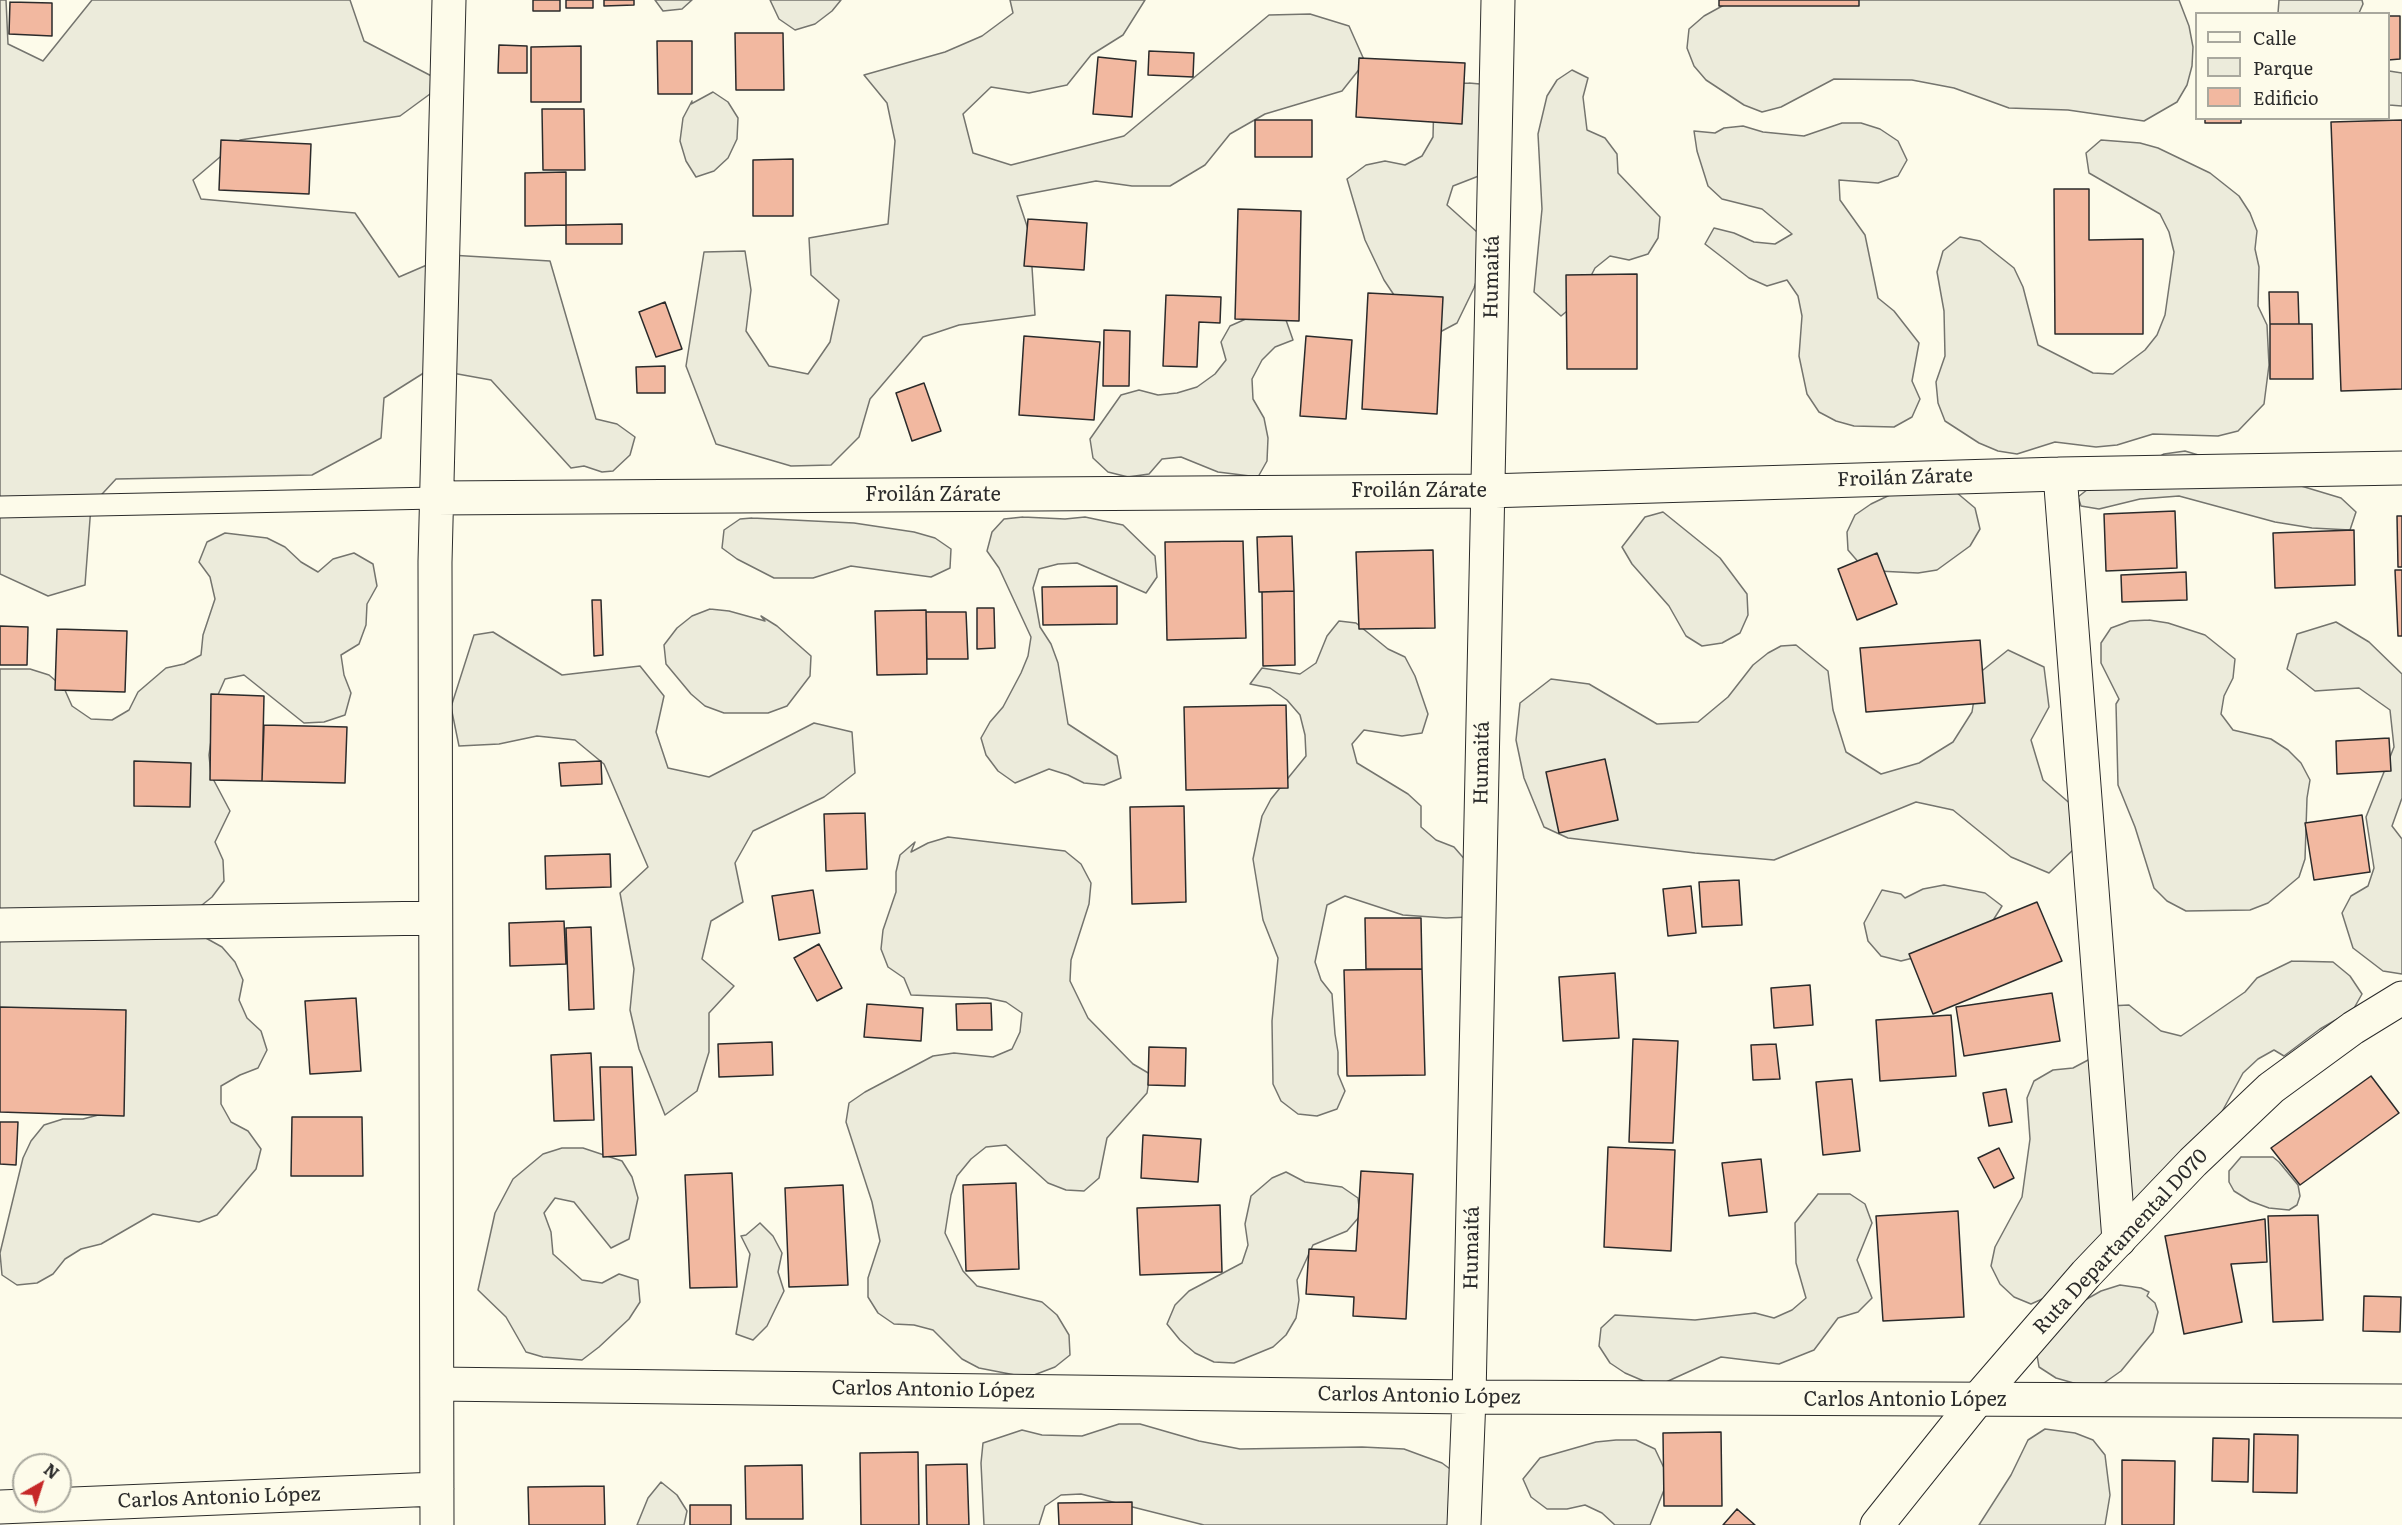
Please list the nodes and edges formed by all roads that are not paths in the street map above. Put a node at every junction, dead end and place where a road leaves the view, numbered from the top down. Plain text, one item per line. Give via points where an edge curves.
1 (449, 0) edge
2 (1498, 0) edge
3 (2402, 468) edge
4 (2060, 474) junction
5 (1487, 490) junction
6 (436, 498) junction
7 (0, 507) edge
8 (435, 918) junction
9 (0, 925) edge
10 (2402, 998) edge
11 (2119, 1240) junction
12 (437, 1384) junction
13 (1469, 1397) junction
14 (1977, 1400) junction
15 (2402, 1401) edge
16 (437, 1489) junction
17 (0, 1507) edge
18 (437, 1525) edge
19 (1464, 1525) edge
20 (1877, 1525) edge

1 - 6 street
2 - 5 street, Humaitá
3 - 4 street, Froilán Zárate
4 - 5 street, Froilán Zárate
4 - 11 street
5 - 6 street, Froilán Zárate
5 - 13 street, Humaitá
6 - 7 lane
6 - 8 street
8 - 9 street
8 - 12 street
10 - 11 street, Ruta Departamental D070 via 2353,1028 2271,1088
11 - 14 street, Ruta Departamental D070
12 - 13 street, Carlos Antonio López
12 - 16 street
13 - 14 street, Carlos Antonio López
13 - 19 street, Humaitá
14 - 15 street, Carlos Antonio López
14 - 20 street, Ruta Departamental D070
16 - 17 street, Carlos Antonio López
16 - 18 street

